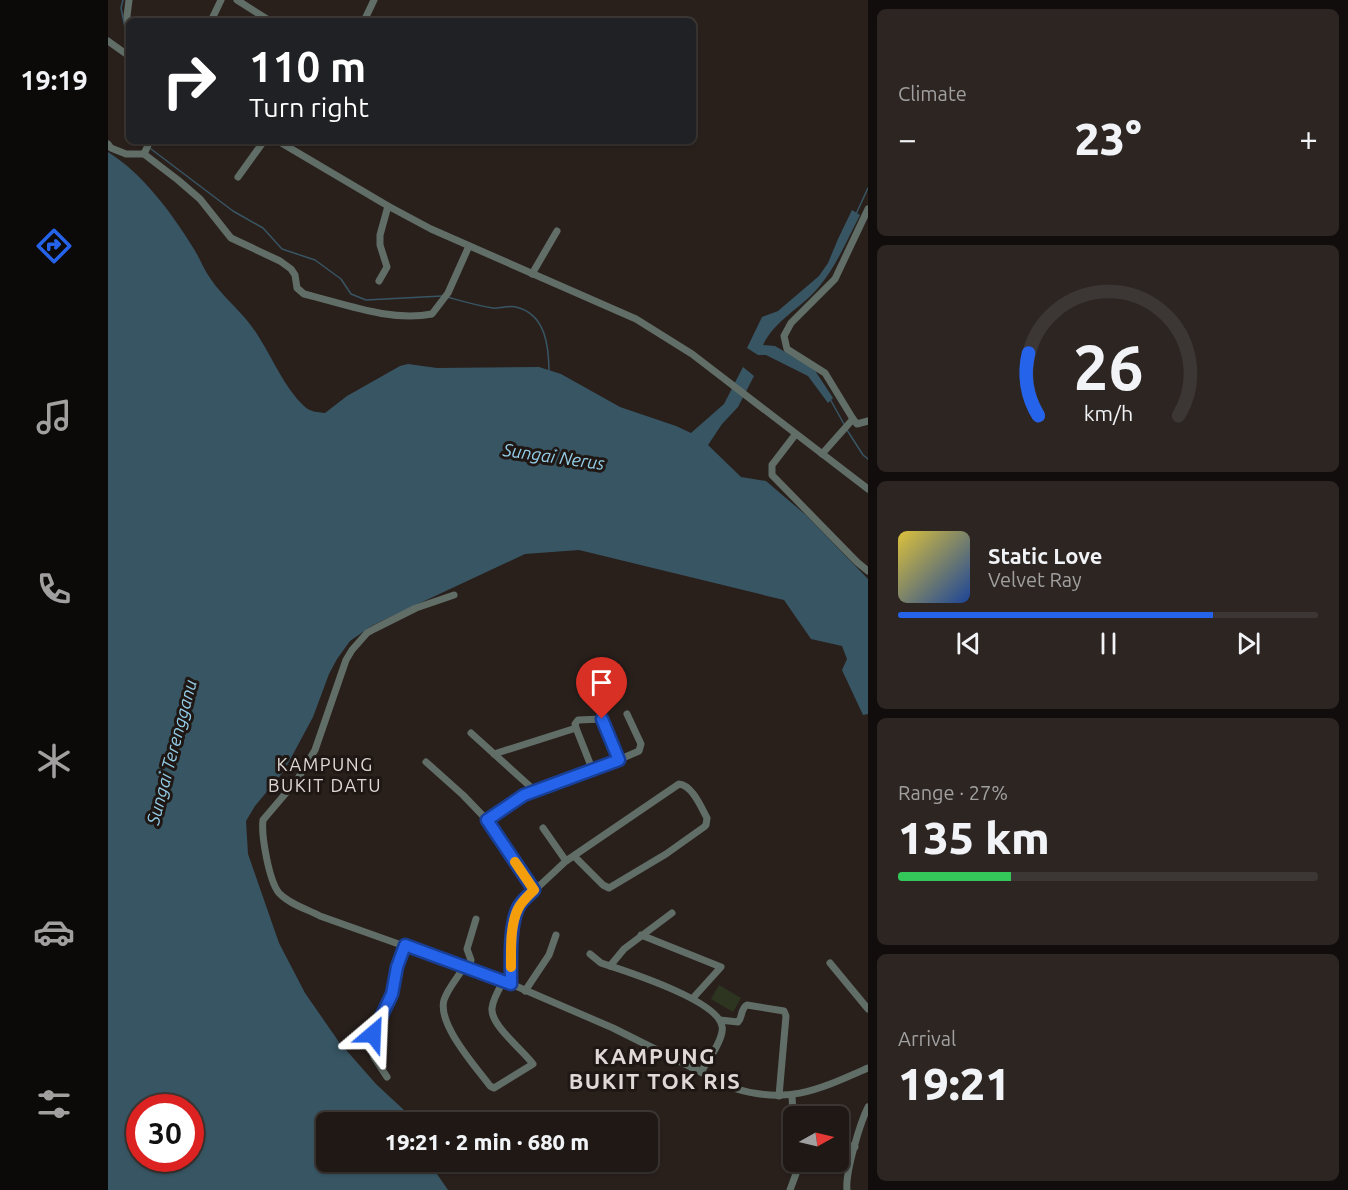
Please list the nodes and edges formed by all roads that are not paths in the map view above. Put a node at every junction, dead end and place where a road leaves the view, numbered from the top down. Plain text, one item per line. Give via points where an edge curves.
1 (129, 0) edge
2 (221, 0) edge
3 (237, 0) edge
4 (374, 0) edge
5 (127, 18) edge
6 (212, 18) edge
7 (265, 18) edge
8 (365, 18) edge
9 (108, 41) edge
10 (126, 54) edge
11 (108, 144) edge
12 (149, 144) edge
13 (262, 144) edge
14 (283, 144) edge
15 (144, 154) junction
16 (238, 177) dead end
17 (388, 206) junction
18 (868, 209) edge
19 (557, 231) dead end
20 (469, 246) junction
21 (532, 274) junction
22 (379, 281) dead end
23 (868, 420) edge
24 (851, 421) junction
25 (795, 435) junction
26 (822, 454) junction
27 (868, 489) edge
28 (868, 571) edge
29 (454, 595) dead end
30 (627, 714) dead end
31 (576, 728) junction
32 (471, 733) dead end
33 (494, 754) junction
34 (619, 760) junction
35 (426, 762) dead end
36 (593, 771) junction
37 (534, 790) junction
38 (487, 820) junction
39 (543, 828) dead end
40 (574, 856) junction
41 (566, 861) junction
42 (534, 890) junction
43 (672, 913) dead end
44 (476, 919) dead end
45 (556, 935) dead end
46 (641, 935) junction
47 (405, 945) junction
48 (590, 954) dead end
49 (830, 963) dead end
50 (610, 966) junction
51 (467, 968) junction
52 (503, 982) junction
53 (511, 984) junction
54 (525, 991) junction
55 (693, 998) junction
56 (868, 1009) edge
57 (720, 1020) junction
58 (868, 1068) edge
59 (701, 1072) junction
60 (387, 1077) dead end
61 (792, 1095) junction
62 (779, 1096) junction
63 (793, 1106) edge
64 (868, 1107) edge
65 (849, 1145) edge
66 (855, 1147) junction
67 (797, 1172) edge
68 (790, 1190) edge
69 (847, 1190) edge

1 - 5 street
2 - 6 street
3 - 7 street
4 - 8 street
9 - 10 street
11 - 15 street via 126,154
12 - 15 street
13 - 16 street
14 - 17 street
15 - 20 street via 200,199 231,238 291,270 299,291 387,314 432,315 448,293
17 - 20 street
17 - 22 street via 380,235 387,267
18 - 24 street via 835,279 791,323 784,336 787,349 825,373
19 - 21 street
20 - 21 street
21 - 25 street via 636,319 692,354
23 - 24 street via 857,424
24 - 26 street
25 - 26 street
25 - 28 street via 772,465 772,475
26 - 27 street
29 - 47 street via 426,603 374,629 352,650 315,750 297,780 263,820 263,839 278,891 320,916
30 - 34 street via 641,747
31 - 33 street
31 - 34 street via 578,720 602,719
31 - 36 street
32 - 33 street
33 - 37 street
34 - 36 street
35 - 38 street
36 - 37 street
37 - 38 street
38 - 42 street
39 - 41 street
40 - 40 street via 679,784 689,788 707,818 704,827 609,888
40 - 41 street
41 - 42 street
42 - 53 street via 516,913
43 - 46 street
44 - 51 street via 467,949 471,960
45 - 54 street via 549,955
46 - 50 street
46 - 55 street via 721,967
47 - 51 street
47 - 60 street via 392,994 371,1041 374,1057
48 - 50 street
49 - 56 street
50 - 55 street
51 - 52 street
51 - 52 street via 447,993 444,1014 462,1049 494,1088 533,1064 492,1016 493,1001
52 - 53 street
53 - 54 street
54 - 59 street via 613,1028
55 - 57 street
57 - 59 street via 721,1037
57 - 62 street via 738,1022 747,1005 784,1011
58 - 61 street via 818,1090
59 - 62 street via 752,1094
61 - 62 street
61 - 63 street
64 - 66 street
65 - 66 street
66 - 69 street
67 - 68 street

